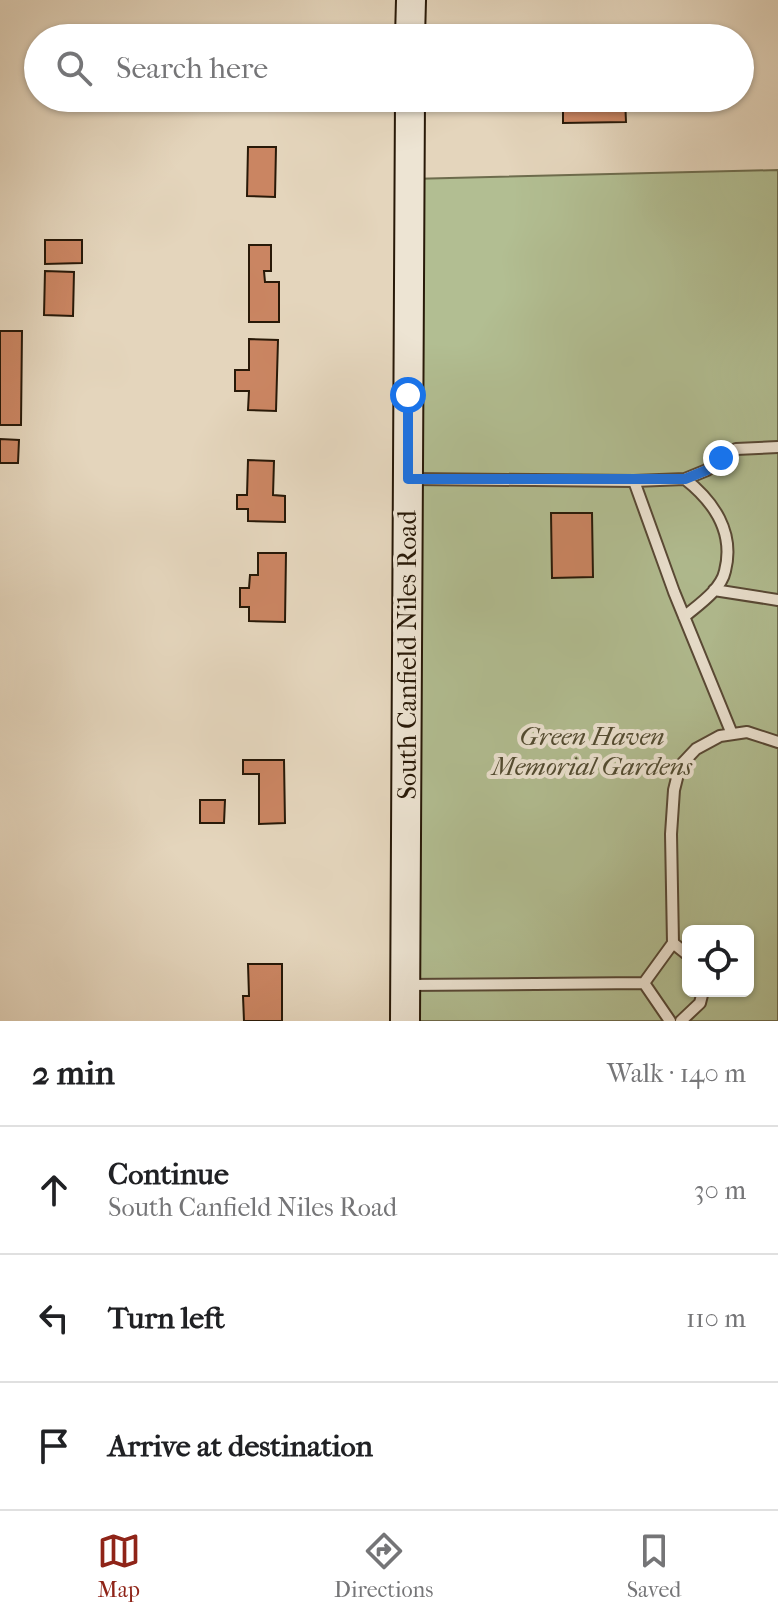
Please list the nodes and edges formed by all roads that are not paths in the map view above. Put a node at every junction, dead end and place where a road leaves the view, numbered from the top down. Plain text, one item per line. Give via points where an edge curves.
1 (411, 0) edge
2 (410, 24) edge
3 (410, 112) edge
4 (778, 447) edge
5 (408, 479) junction
6 (685, 479) junction
7 (634, 481) junction
8 (714, 590) junction
9 (778, 600) edge
10 (684, 617) junction
11 (732, 734) junction
12 (778, 742) edge
13 (673, 943) junction
14 (682, 950) edge
15 (644, 983) junction
16 (405, 985) junction
17 (702, 997) edge
18 (405, 1021) edge
19 (670, 1021) edge
20 (681, 1021) edge

1 - 2 main road
3 - 5 main road, South Canfield Niles Road
4 - 6 lane via 736,449
5 - 7 lane
5 - 16 main road, South Canfield Niles Road
6 - 7 lane
6 - 8 lane via 707,497 726,533 725,572
7 - 10 lane
8 - 9 lane
8 - 10 lane
10 - 11 lane
11 - 12 lane via 747,732
11 - 13 lane via 696,749 680,766 671,834
13 - 14 lane
13 - 15 lane
15 - 16 lane
15 - 19 lane
16 - 18 main road, South Canfield Niles Road
17 - 20 lane

